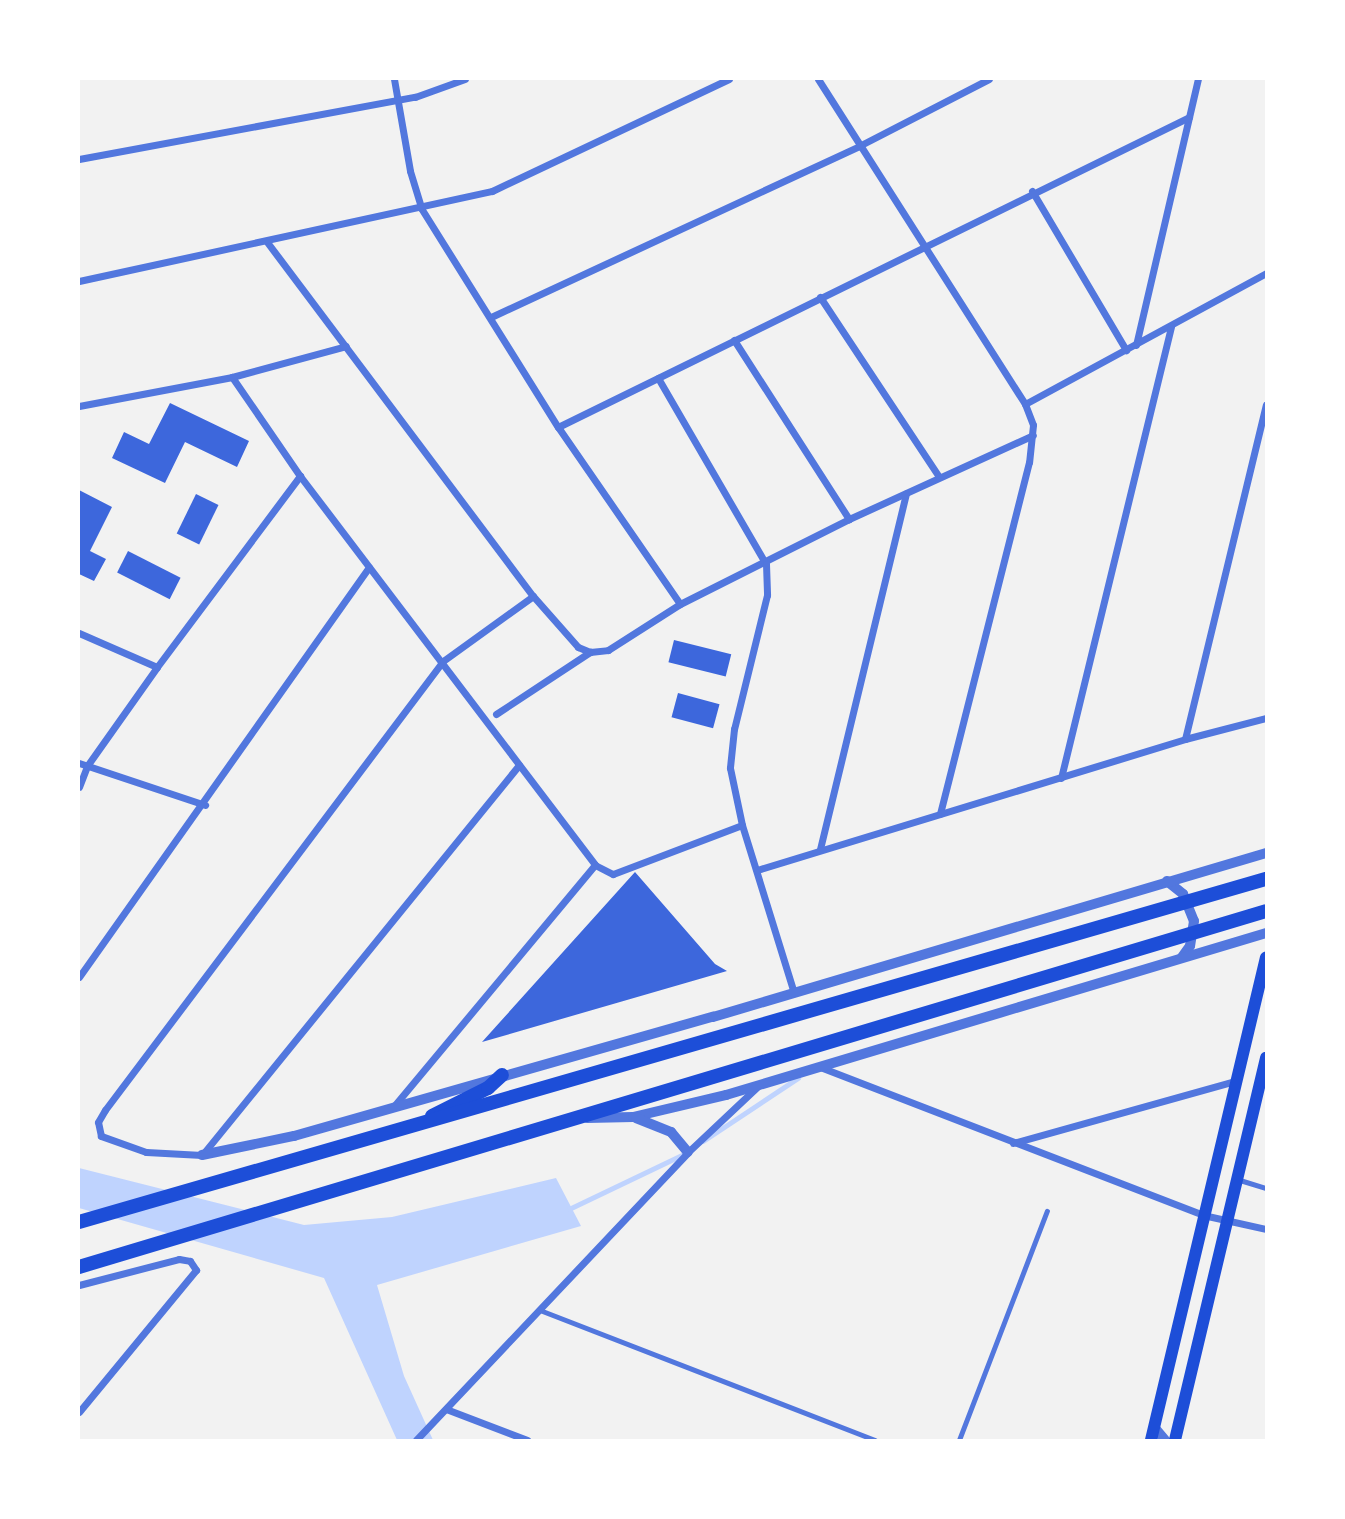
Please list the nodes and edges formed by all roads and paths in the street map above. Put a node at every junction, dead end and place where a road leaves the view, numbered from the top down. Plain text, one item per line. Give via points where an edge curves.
1 (394, 79) edge
2 (465, 79) edge
3 (729, 79) edge
4 (818, 79) edge
5 (989, 79) edge
6 (1198, 79) edge
7 (398, 100) junction
8 (1189, 117) junction
9 (859, 146) junction
10 (79, 159) edge
11 (1032, 191) junction
12 (421, 208) junction
13 (267, 242) junction
14 (922, 246) junction
15 (1266, 273) edge
16 (79, 281) edge
17 (820, 297) junction
18 (491, 317) junction
19 (1171, 326) junction
20 (734, 340) junction
21 (1136, 345) junction
22 (346, 346) junction
23 (1126, 350) junction
24 (232, 377) junction
25 (658, 378) junction
26 (1025, 404) junction
27 (1266, 405) edge
28 (79, 406) edge
29 (558, 427) junction
30 (1033, 435) junction
31 (300, 476) junction
32 (939, 477) junction
33 (906, 493) junction
34 (849, 519) junction
35 (766, 564) junction
36 (369, 567) junction
37 (533, 596) junction
38 (680, 604) junction
39 (79, 633) edge
40 (590, 652) junction
41 (443, 662) junction
42 (157, 667) junction
43 (496, 714) dead end
44 (1266, 718) edge
45 (1185, 739) junction
46 (83, 764) edge
47 (519, 765) junction
48 (1061, 778) junction
49 (79, 787) edge
50 (205, 805) junction
51 (940, 814) junction
52 (742, 825) junction
53 (820, 849) junction
54 (1266, 853) edge
55 (598, 867) junction
56 (757, 870) junction
57 (1266, 879) edge
58 (1167, 881) junction
59 (1266, 911) edge
60 (1266, 933) edge
61 (1182, 957) junction
62 (1266, 958) edge
63 (79, 977) edge
64 (794, 993) junction
65 (1266, 1058) edge
66 (816, 1065) junction
67 (502, 1075) junction
68 (762, 1082) junction
69 (1235, 1082) junction
70 (394, 1106) junction
71 (633, 1117) junction
72 (584, 1118) junction
73 (423, 1123) junction
74 (1013, 1143) junction
75 (688, 1152) junction
76 (202, 1155) junction
77 (1236, 1178) junction
78 (1266, 1188) edge
79 (1047, 1211) dead end
80 (1203, 1215) junction
81 (82, 1221) edge
82 (1225, 1222) junction
83 (1266, 1229) edge
84 (79, 1267) edge
85 (79, 1285) edge
86 (540, 1310) junction
87 (446, 1409) junction
88 (79, 1412) edge
89 (1154, 1427) junction
90 (416, 1440) edge
91 (527, 1440) edge
92 (875, 1440) edge
93 (959, 1440) edge
94 (1151, 1440) edge
95 (1165, 1440) edge
96 (1175, 1440) edge

1 - 7 street
2 - 7 street
3 - 12 street via 522,179
4 - 9 street
5 - 9 street
6 - 8 street
7 - 10 street
7 - 12 street
8 - 11 street
8 - 21 street
9 - 14 street
9 - 18 street
11 - 14 street
11 - 23 street
12 - 13 street
12 - 18 street
13 - 16 street
13 - 22 street
14 - 17 street
14 - 26 street
15 - 19 street
17 - 20 street
17 - 32 street
18 - 29 street
19 - 21 street
19 - 48 street
20 - 25 street
20 - 34 street
21 - 23 street
22 - 24 street
22 - 37 street
23 - 26 street
24 - 28 street
24 - 31 street
25 - 29 street
25 - 35 street
26 - 30 street
27 - 45 street
29 - 38 street
30 - 32 street
30 - 51 street
31 - 36 street
31 - 42 street
32 - 33 street
33 - 34 street
33 - 53 street
34 - 35 street
35 - 38 street
35 - 52 street via 767,595 731,749 730,768
36 - 41 street
36 - 50 street
37 - 40 street via 578,647
37 - 41 street
38 - 40 street via 608,650
39 - 42 street
40 - 43 street
41 - 47 street
41 - 76 street via 98,1122 101,1136 146,1152
42 - 46 street
44 - 45 street
45 - 48 street
46 - 49 street
46 - 50 street
47 - 55 street
47 - 76 street
48 - 51 street
50 - 63 street
51 - 53 street
52 - 55 street via 631,869 613,874
52 - 56 street
53 - 56 street
54 - 58 street
55 - 70 street
56 - 64 street
57 - 73 main road
58 - 61 street via 1183,894 1194,921 1190,946
58 - 64 street
59 - 72 main road via 760,1060
60 - 61 street
61 - 66 street
62 - 69 main road
64 - 67 street
65 - 77 main road
66 - 68 street
66 - 74 street
67 - 70 street
67 - 73 main road via 488,1088 447,1106
68 - 71 street
68 - 75 street
69 - 74 street
69 - 80 main road
70 - 76 street via 294,1136
71 - 72 street
71 - 75 street via 671,1132
72 - 84 main road
73 - 81 main road
74 - 80 street
75 - 86 street
77 - 78 lane
77 - 82 main road
79 - 93 lane
80 - 82 street
80 - 89 main road
82 - 83 street
82 - 96 main road
85 - 88 street via 179,1259 194,1263 194,1277
86 - 87 street
86 - 92 lane
87 - 90 street
87 - 91 street
89 - 94 main road
89 - 95 street

